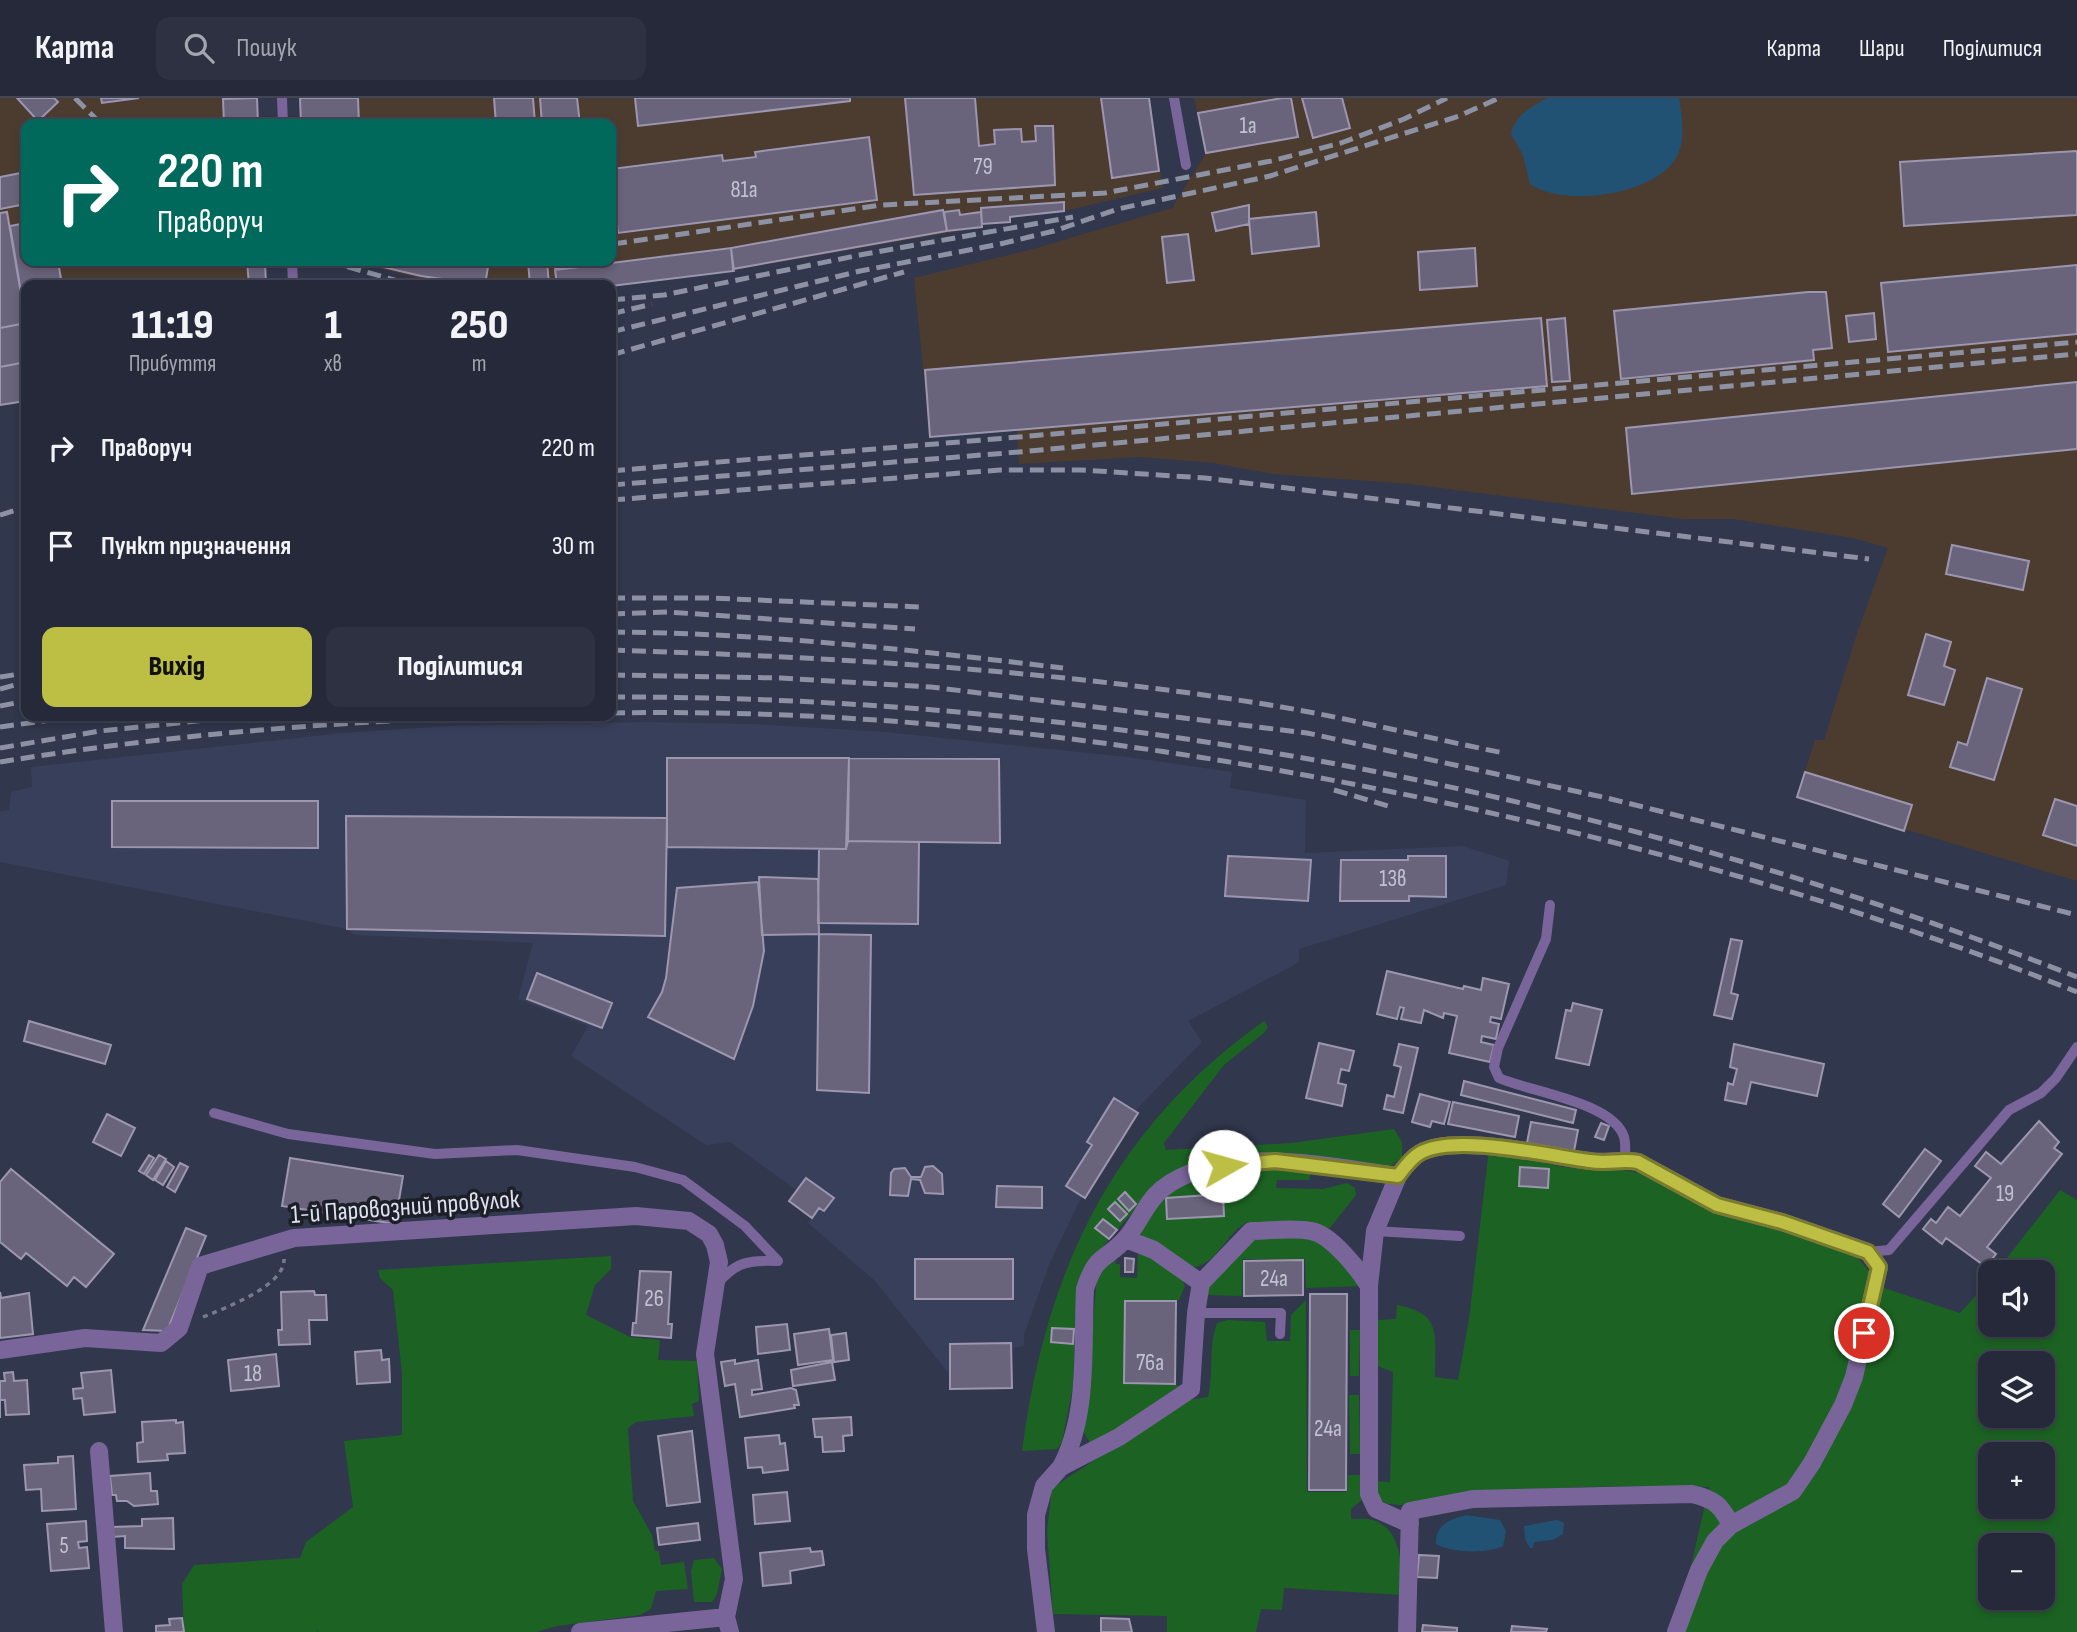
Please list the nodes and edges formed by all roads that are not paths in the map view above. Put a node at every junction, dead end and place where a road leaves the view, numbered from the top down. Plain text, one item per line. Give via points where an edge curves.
1 (282, 98) edge
2 (1174, 98) edge
3 (283, 119) edge
4 (1186, 165) dead end
5 (1550, 905) dead end
6 (2077, 1047) edge
7 (214, 1113) dead end
8 (1625, 1159) junction
9 (1398, 1176) junction
10 (1375, 1231) junction
11 (1460, 1236) dead end
12 (1126, 1239) junction
13 (1889, 1250) junction
14 (1868, 1252) junction
15 (1879, 1267) junction
16 (1201, 1283) junction
17 (1369, 1286) junction
18 (711, 1298) junction
19 (1196, 1313) junction
20 (1280, 1334) dead end
21 (0, 1350) edge
22 (99, 1451) dead end
23 (1061, 1467) junction
24 (1410, 1517) junction
25 (1731, 1525) junction
26 (728, 1624) edge
27 (114, 1632) edge
28 (580, 1632) edge
29 (1046, 1632) edge
30 (1407, 1632) edge
31 (1676, 1632) edge

1 - 3 lane
2 - 4 lane
5 - 8 lane via 1546,939 1494,1067 1499,1078 1608,1117 1625,1139
6 - 13 lane via 2041,1093 2009,1110
7 - 18 lane via 302,1136 435,1154 517,1150 635,1167 683,1180 745,1226 778,1261 749,1261 731,1268
8 - 9 street via 1594,1162 1466,1145 1420,1153
8 - 14 street via 1717,1205
9 - 10 street
9 - 12 street via 1275,1161 1207,1169 1179,1178 1160,1191
10 - 11 lane
10 - 17 street
12 - 16 street via 1162,1255
12 - 23 street via 1097,1260 1085,1289 1079,1423
13 - 14 lane
13 - 15 lane
14 - 15 street
15 - 25 street via 1854,1377 1812,1464 1793,1491
16 - 17 street via 1251,1231 1312,1230 1359,1269
16 - 19 street
17 - 24 street via 1369,1494 1376,1509
18 - 21 street, 1-й Паровозний провулок via 719,1262 709,1234 699,1225 673,1218 636,1216 283,1241 201,1266 179,1328 161,1343 85,1338
18 - 26 street via 705,1354 734,1579
19 - 20 lane via 1281,1313
19 - 23 street via 1191,1390 1119,1437
22 - 27 street
23 - 29 street via 1044,1486 1036,1515
24 - 25 street via 1472,1499 1692,1494 1723,1507
24 - 30 street
25 - 31 street via 1715,1541 1699,1570
26 - 28 street

